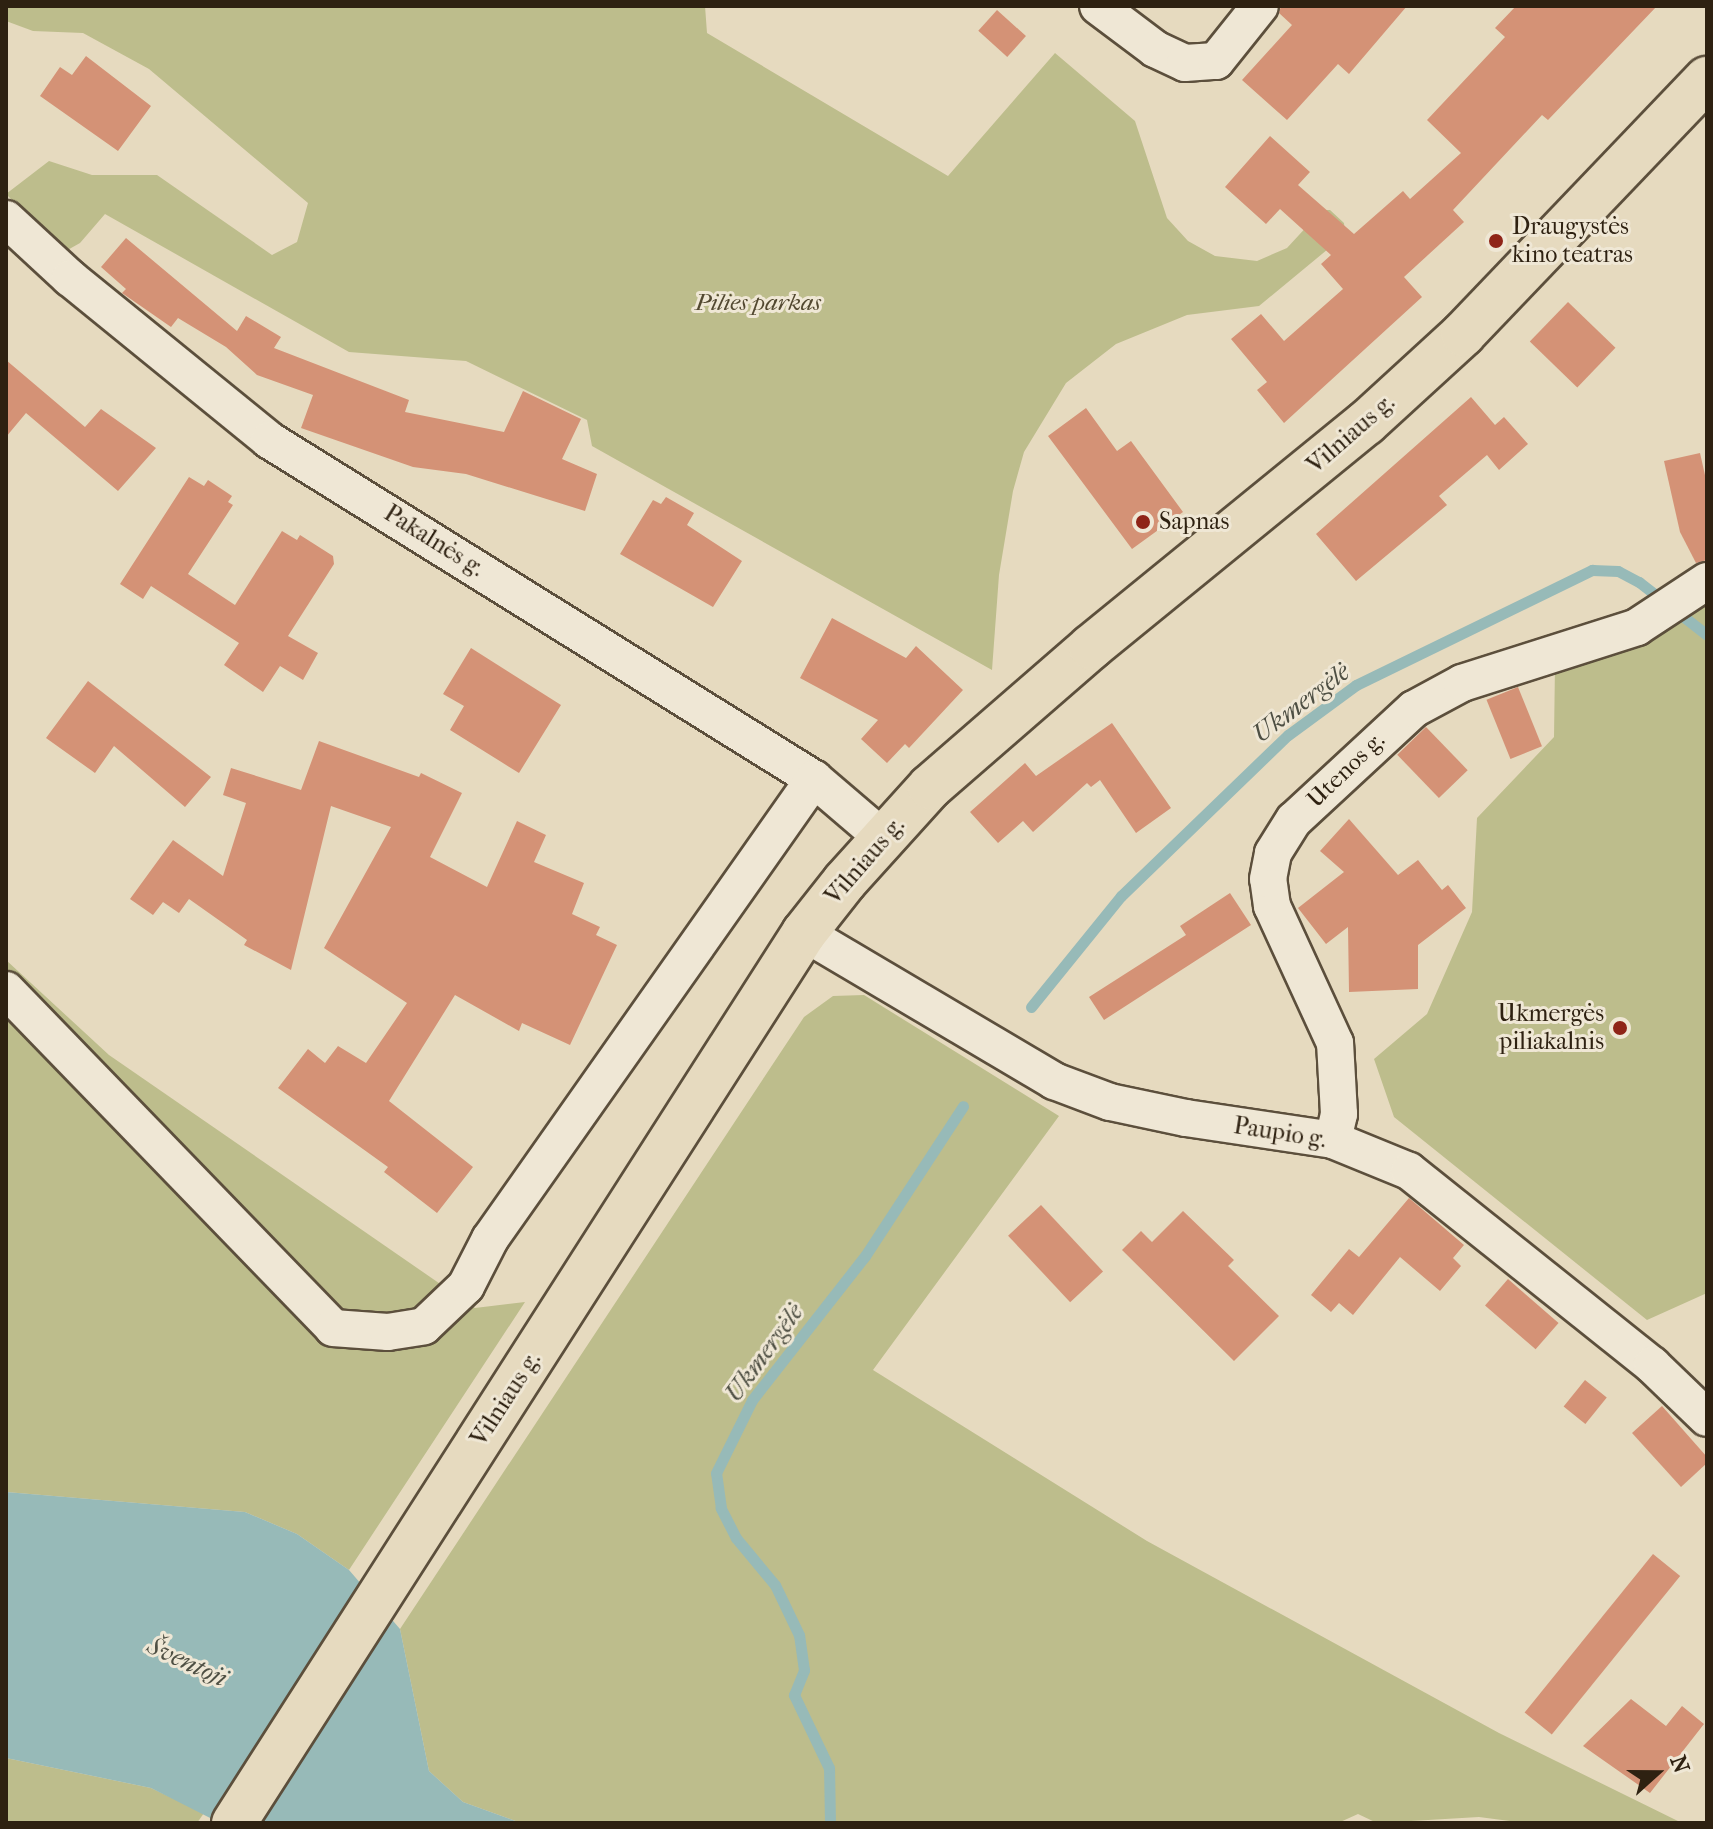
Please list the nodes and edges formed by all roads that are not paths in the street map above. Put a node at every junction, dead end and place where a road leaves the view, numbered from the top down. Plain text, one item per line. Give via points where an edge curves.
1 (1098, 6) edge
2 (1260, 6) edge
3 (1707, 79) edge
4 (6, 219) edge
5 (1703, 584) edge
6 (814, 779) junction
7 (882, 837) junction
8 (804, 933) junction
9 (6, 990) edge
10 (1333, 1140) junction
11 (1707, 1418) edge
12 (234, 1823) edge

1 - 2 street via 1185,63 1216,61
3 - 7 main road, Vilniaus g. via 1463,334 1366,423 1022,706
4 - 6 street, Pakalnės g. via 269,440
5 - 10 street, Utenos g. via 1645,622 1462,683 1414,709 1294,820 1273,853 1268,879 1272,906 1335,1043 1339,1114
6 - 7 street, Pakalnės g.
6 - 9 street via 490,1239 466,1286 424,1326 388,1332 333,1328
7 - 8 main road, Vilniaus g.
8 - 10 street, Paupio g. via 1054,1081 1110,1102
8 - 12 main road, Vilniaus g.
10 - 11 street, Paupio g. via 1377,1154 1443,1194 1652,1365

